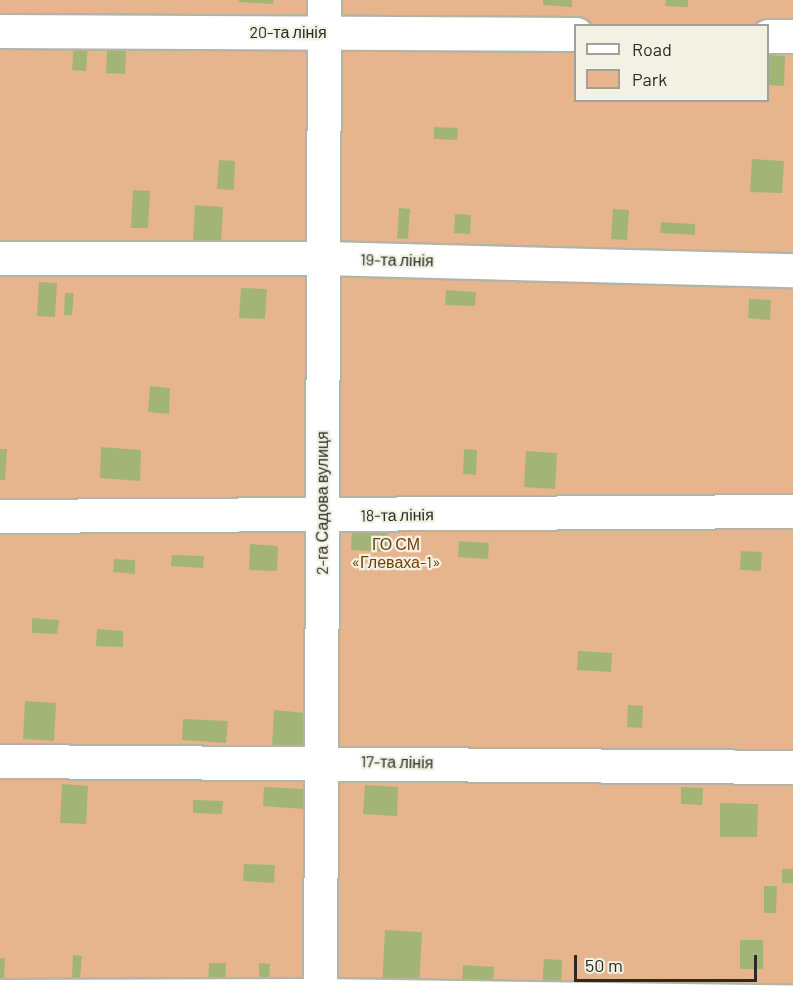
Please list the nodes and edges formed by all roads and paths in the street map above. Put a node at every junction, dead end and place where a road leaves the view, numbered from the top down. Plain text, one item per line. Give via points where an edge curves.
1 (324, 0) edge
2 (0, 31) edge
3 (324, 32) junction
4 (574, 34) edge
5 (769, 36) edge
6 (793, 36) edge
7 (0, 258) edge
8 (323, 258) junction
9 (793, 270) edge
10 (793, 511) edge
11 (0, 516) edge
12 (322, 516) junction
13 (0, 761) edge
14 (321, 761) junction
15 (793, 767) edge
16 (0, 996) edge
17 (321, 1001) edge
18 (793, 1002) edge

1 - 3 street, 2-га Садова вулиця
2 - 3 street, 20-та лінія
3 - 4 street, 20-та лінія
3 - 8 street, 2-га Садова вулиця
5 - 6 street
7 - 8 street, 19-та лінія
8 - 9 street, 19-та лінія
8 - 12 street, 2-га Садова вулиця
10 - 12 street, 18-та лінія
11 - 12 street, 18-та лінія
12 - 14 street, 2-га Садова вулиця
13 - 14 street, 17-та лінія
14 - 15 street, 17-та лінія
14 - 17 street, 2-га Садова вулиця
16 - 17 street
17 - 18 street

